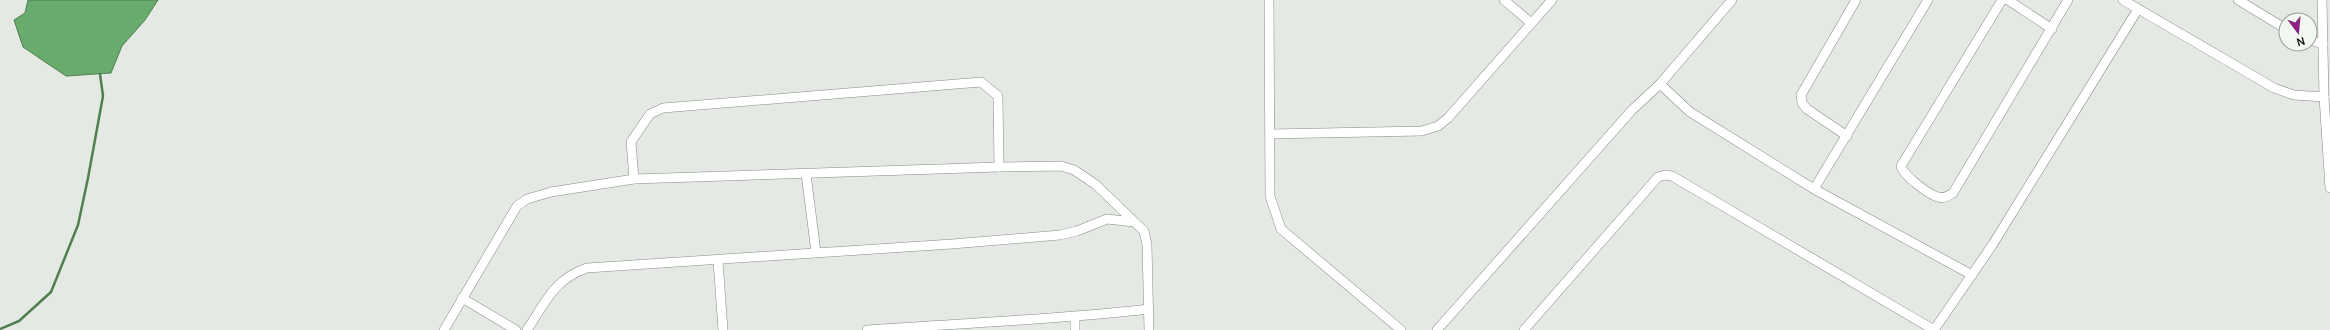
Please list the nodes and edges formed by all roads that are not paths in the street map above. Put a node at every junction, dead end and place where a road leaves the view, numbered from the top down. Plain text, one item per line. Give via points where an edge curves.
1 (1269, 0) edge
2 (1504, 0) edge
3 (1552, 0) edge
4 (1732, 0) edge
5 (1856, 0) edge
6 (1928, 0) edge
7 (2002, 0) edge
8 (2008, 0) edge
9 (2068, 0) edge
10 (2123, 0) edge
11 (2238, 0) edge
12 (2322, 0) edge
13 (2138, 9) junction
14 (1530, 22) junction
15 (2278, 24) edge
16 (2052, 29) junction
17 (2318, 42) edge
18 (2323, 44) junction
19 (1660, 84) junction
20 (2324, 97) junction
21 (1270, 134) junction
22 (1847, 136) junction
23 (999, 166) junction
24 (806, 174) junction
25 (634, 179) junction
26 (2330, 188) edge
27 (1814, 190) junction
28 (1134, 222) junction
29 (816, 252) junction
30 (718, 260) junction
31 (1972, 275) junction
32 (462, 298) junction
33 (1149, 309) junction
34 (1075, 318) junction
35 (996, 325) edge
36 (444, 330) edge
37 (516, 330) edge
38 (527, 330) edge
39 (723, 330) edge
40 (867, 330) edge
41 (1075, 330) edge
42 (1149, 330) edge
43 (1401, 330) edge
44 (1437, 330) edge
45 (1524, 330) edge
46 (1934, 330) edge

1 - 21 street
2 - 14 street
3 - 14 street
4 - 19 street
5 - 22 street via 1801,95 1802,103 1807,108
6 - 22 street
7 - 16 street via 1901,166 1906,176 1938,198 1953,193
8 - 16 street
9 - 16 street
10 - 13 street
11 - 15 street
12 - 18 street
13 - 20 street via 2274,88 2294,95
13 - 31 street
14 - 21 street via 1448,118 1438,126 1422,131
17 - 18 street
18 - 20 street
19 - 27 street via 1690,112
19 - 44 street via 1632,110
20 - 26 street
21 - 43 street via 1270,196 1281,229
22 - 27 street
23 - 24 street
23 - 25 street via 998,96 981,82 663,108 650,114 630,142
23 - 28 street via 1061,166 1074,170 1095,184
24 - 25 street
24 - 29 street
25 - 32 street via 551,192 527,199 517,206
27 - 31 street
28 - 29 street via 1107,219 1077,231 1060,234 952,244
28 - 33 street via 1147,237
29 - 30 street
30 - 38 street via 587,268 575,272 555,287
30 - 39 street
31 - 46 street
32 - 36 street
32 - 37 street
33 - 34 street
33 - 42 street
34 - 35 street
34 - 41 street
35 - 40 street
45 - 46 street via 1658,177 1665,175 1672,176

